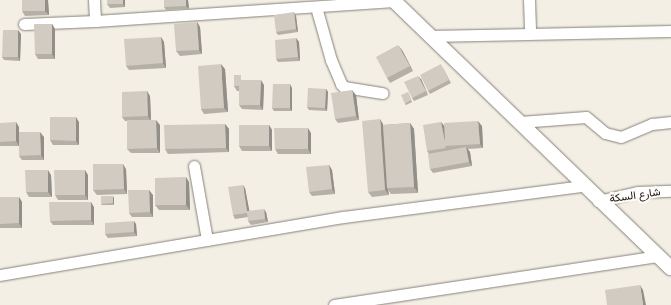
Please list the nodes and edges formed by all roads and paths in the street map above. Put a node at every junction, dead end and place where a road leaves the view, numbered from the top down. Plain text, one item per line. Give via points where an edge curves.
1 (94, 0) edge
2 (394, 0) edge
3 (529, 0) edge
4 (316, 7) junction
5 (95, 21) junction
6 (24, 24) dead end
7 (671, 31) edge
8 (530, 33) junction
9 (430, 36) junction
10 (383, 93) dead end
11 (520, 122) junction
12 (671, 122) edge
13 (194, 166) dead end
14 (583, 186) junction
15 (671, 191) edge
16 (598, 200) junction
17 (207, 240) junction
18 (657, 256) junction
19 (671, 267) edge
20 (0, 275) edge
21 (334, 305) edge

1 - 5 street
2 - 4 street
2 - 9 main road
3 - 8 street
4 - 5 street
4 - 10 street via 331,60 341,84 344,87
5 - 6 street
7 - 8 street
8 - 9 street
9 - 11 main road
11 - 12 street via 586,117 605,133 621,137 652,124
11 - 14 main road
13 - 17 street
14 - 16 main road
14 - 17 street via 344,218
15 - 16 street, شارع السكة via 637,192
16 - 18 main road
17 - 20 street
18 - 19 main road
18 - 21 street

